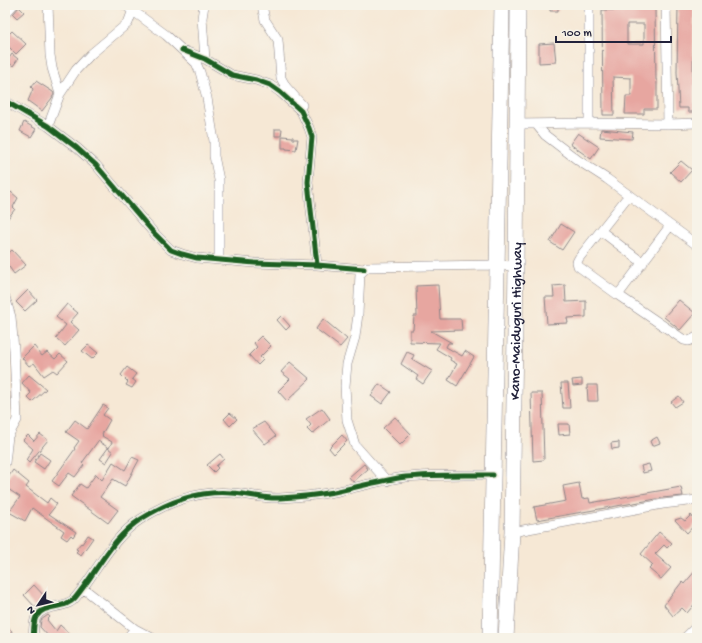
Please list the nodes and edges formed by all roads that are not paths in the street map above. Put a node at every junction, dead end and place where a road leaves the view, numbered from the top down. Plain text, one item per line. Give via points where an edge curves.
1 (13, 5) edge
2 (48, 5) edge
3 (125, 5) edge
4 (204, 5) edge
5 (262, 5) edge
6 (502, 5) edge
7 (518, 5) edge
8 (589, 5) edge
9 (666, 5) edge
10 (134, 8) edge
11 (5, 14) edge
12 (182, 50) junction
13 (204, 59) junction
14 (60, 94) junction
15 (5, 101) edge
16 (305, 117) junction
17 (589, 123) junction
18 (697, 123) edge
19 (517, 124) junction
20 (536, 124) junction
21 (668, 124) junction
22 (48, 126) junction
23 (629, 195) junction
24 (670, 226) junction
25 (601, 230) junction
26 (697, 245) edge
27 (219, 260) junction
28 (643, 263) junction
29 (317, 265) junction
30 (496, 265) junction
31 (516, 266) junction
32 (364, 269) junction
33 (618, 295) junction
34 (5, 298) edge
35 (697, 337) edge
36 (5, 463) edge
37 (493, 476) junction
38 (386, 481) junction
39 (696, 501) edge
40 (512, 532) junction
41 (83, 588) junction
42 (697, 626) edge
43 (136, 629) junction
44 (33, 638) edge
45 (127, 638) edge
46 (152, 638) edge
47 (490, 638) edge
48 (506, 638) edge
49 (686, 638) edge

1 - 11 street
2 - 14 street via 51,62
3 - 10 street
4 - 13 street
5 - 16 street via 265,20 279,44 281,78 286,88 301,102 305,109
6 - 30 highway, Kano-Maiduguri Highway
7 - 19 highway, Kano-Maiduguri Highway
8 - 17 street
9 - 21 street
10 - 12 street
10 - 14 street via 128,23 76,70
12 - 13 street
12 - 27 street via 196,63 207,98 219,180
13 - 16 street via 232,75 270,85 295,104
14 - 22 street
15 - 22 street
16 - 29 street via 312,137 308,182
17 - 20 street
17 - 21 street
18 - 21 street
19 - 20 street
19 - 31 highway, Kano-Maiduguri Highway
20 - 23 street via 579,161
22 - 27 street via 96,165 171,250 197,258
23 - 24 street
23 - 25 street
24 - 26 street
24 - 28 street
25 - 28 street
25 - 33 street via 579,258 578,266
27 - 29 street
28 - 33 street
29 - 32 street
30 - 31 street
30 - 32 street
30 - 37 highway, Kano-Maiduguri Highway
31 - 40 highway, Kano-Maiduguri Highway
32 - 38 street via 360,274 355,337 347,364 347,420 355,445
33 - 35 street via 684,340 690,341
34 - 36 street via 11,317 17,420 8,436
37 - 38 street via 440,475
37 - 47 highway, Kano-Maiduguri Highway
38 - 41 street via 333,492 279,498 231,492 201,493 182,498 140,520 114,542
39 - 40 street via 663,504
40 - 48 highway, Kano-Maiduguri Highway
41 - 43 street
41 - 44 street via 71,602 41,612 36,619
42 - 49 street
43 - 45 street
43 - 46 street

